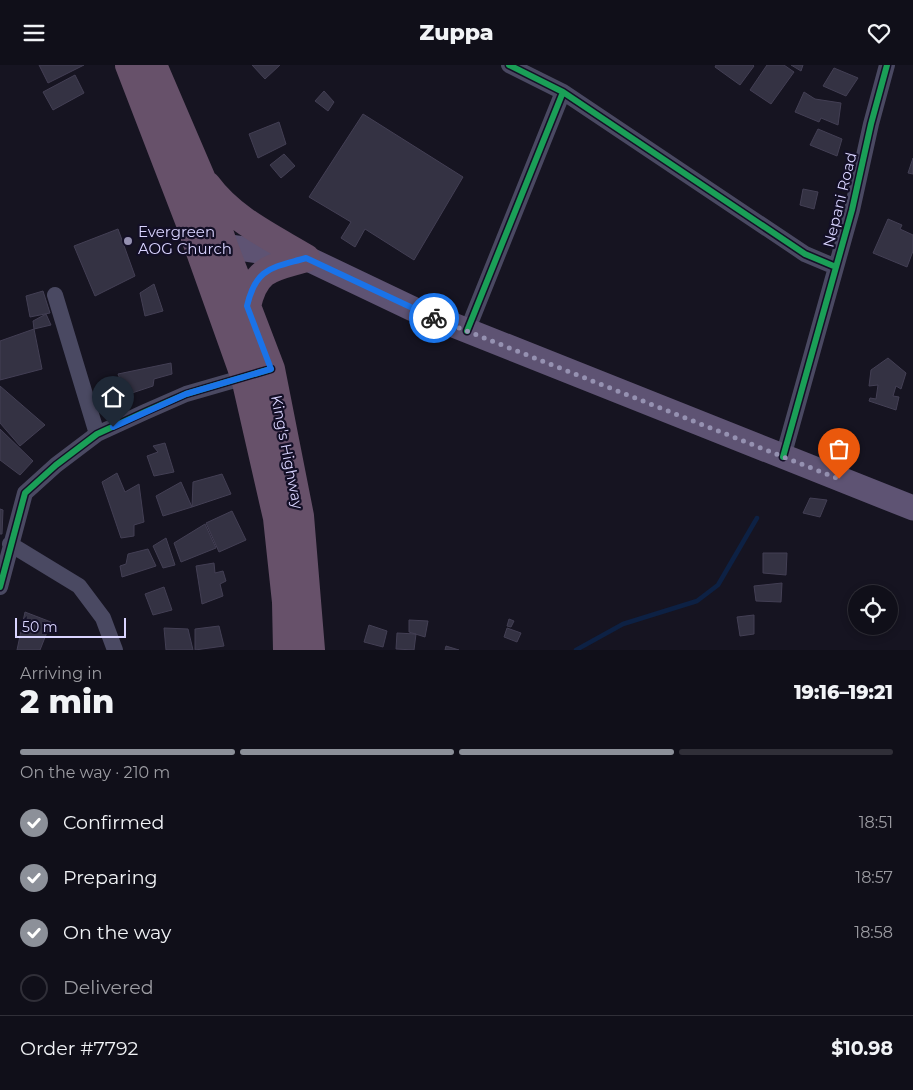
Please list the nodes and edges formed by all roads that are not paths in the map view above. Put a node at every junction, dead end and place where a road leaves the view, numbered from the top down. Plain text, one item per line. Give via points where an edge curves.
1 (129, 65) edge
2 (153, 65) edge
3 (509, 65) edge
4 (887, 65) edge
5 (562, 92) junction
6 (201, 177) junction
7 (211, 246) junction
8 (306, 258) junction
9 (836, 267) junction
10 (55, 295) dead end
11 (247, 306) junction
12 (467, 331) junction
13 (271, 369) junction
14 (244, 378) junction
15 (97, 434) junction
16 (783, 457) junction
17 (913, 508) edge
18 (10, 544) junction
19 (0, 587) edge
20 (115, 650) edge
21 (288, 650) edge
22 (311, 650) edge

1 - 7 highway, King's Highway
2 - 6 highway, King's Highway
3 - 5 street
4 - 9 street, Nepani Road
5 - 9 street via 805,254
5 - 12 street
6 - 7 highway, King's Highway
6 - 8 highway via 230,210 248,224
7 - 8 main road
7 - 11 highway, King's Highway
7 - 14 highway, King's Highway
8 - 11 highway via 266,269 257,278
8 - 12 main road
9 - 16 street, Nepani Road
10 - 15 street
11 - 13 highway, King's Highway
12 - 16 main road
13 - 14 street
13 - 22 highway, King's Highway via 300,516
14 - 15 street via 186,394
14 - 21 highway, King's Highway via 277,518
15 - 18 street via 25,493
16 - 17 main road
18 - 19 street
18 - 20 street via 79,586 103,618

